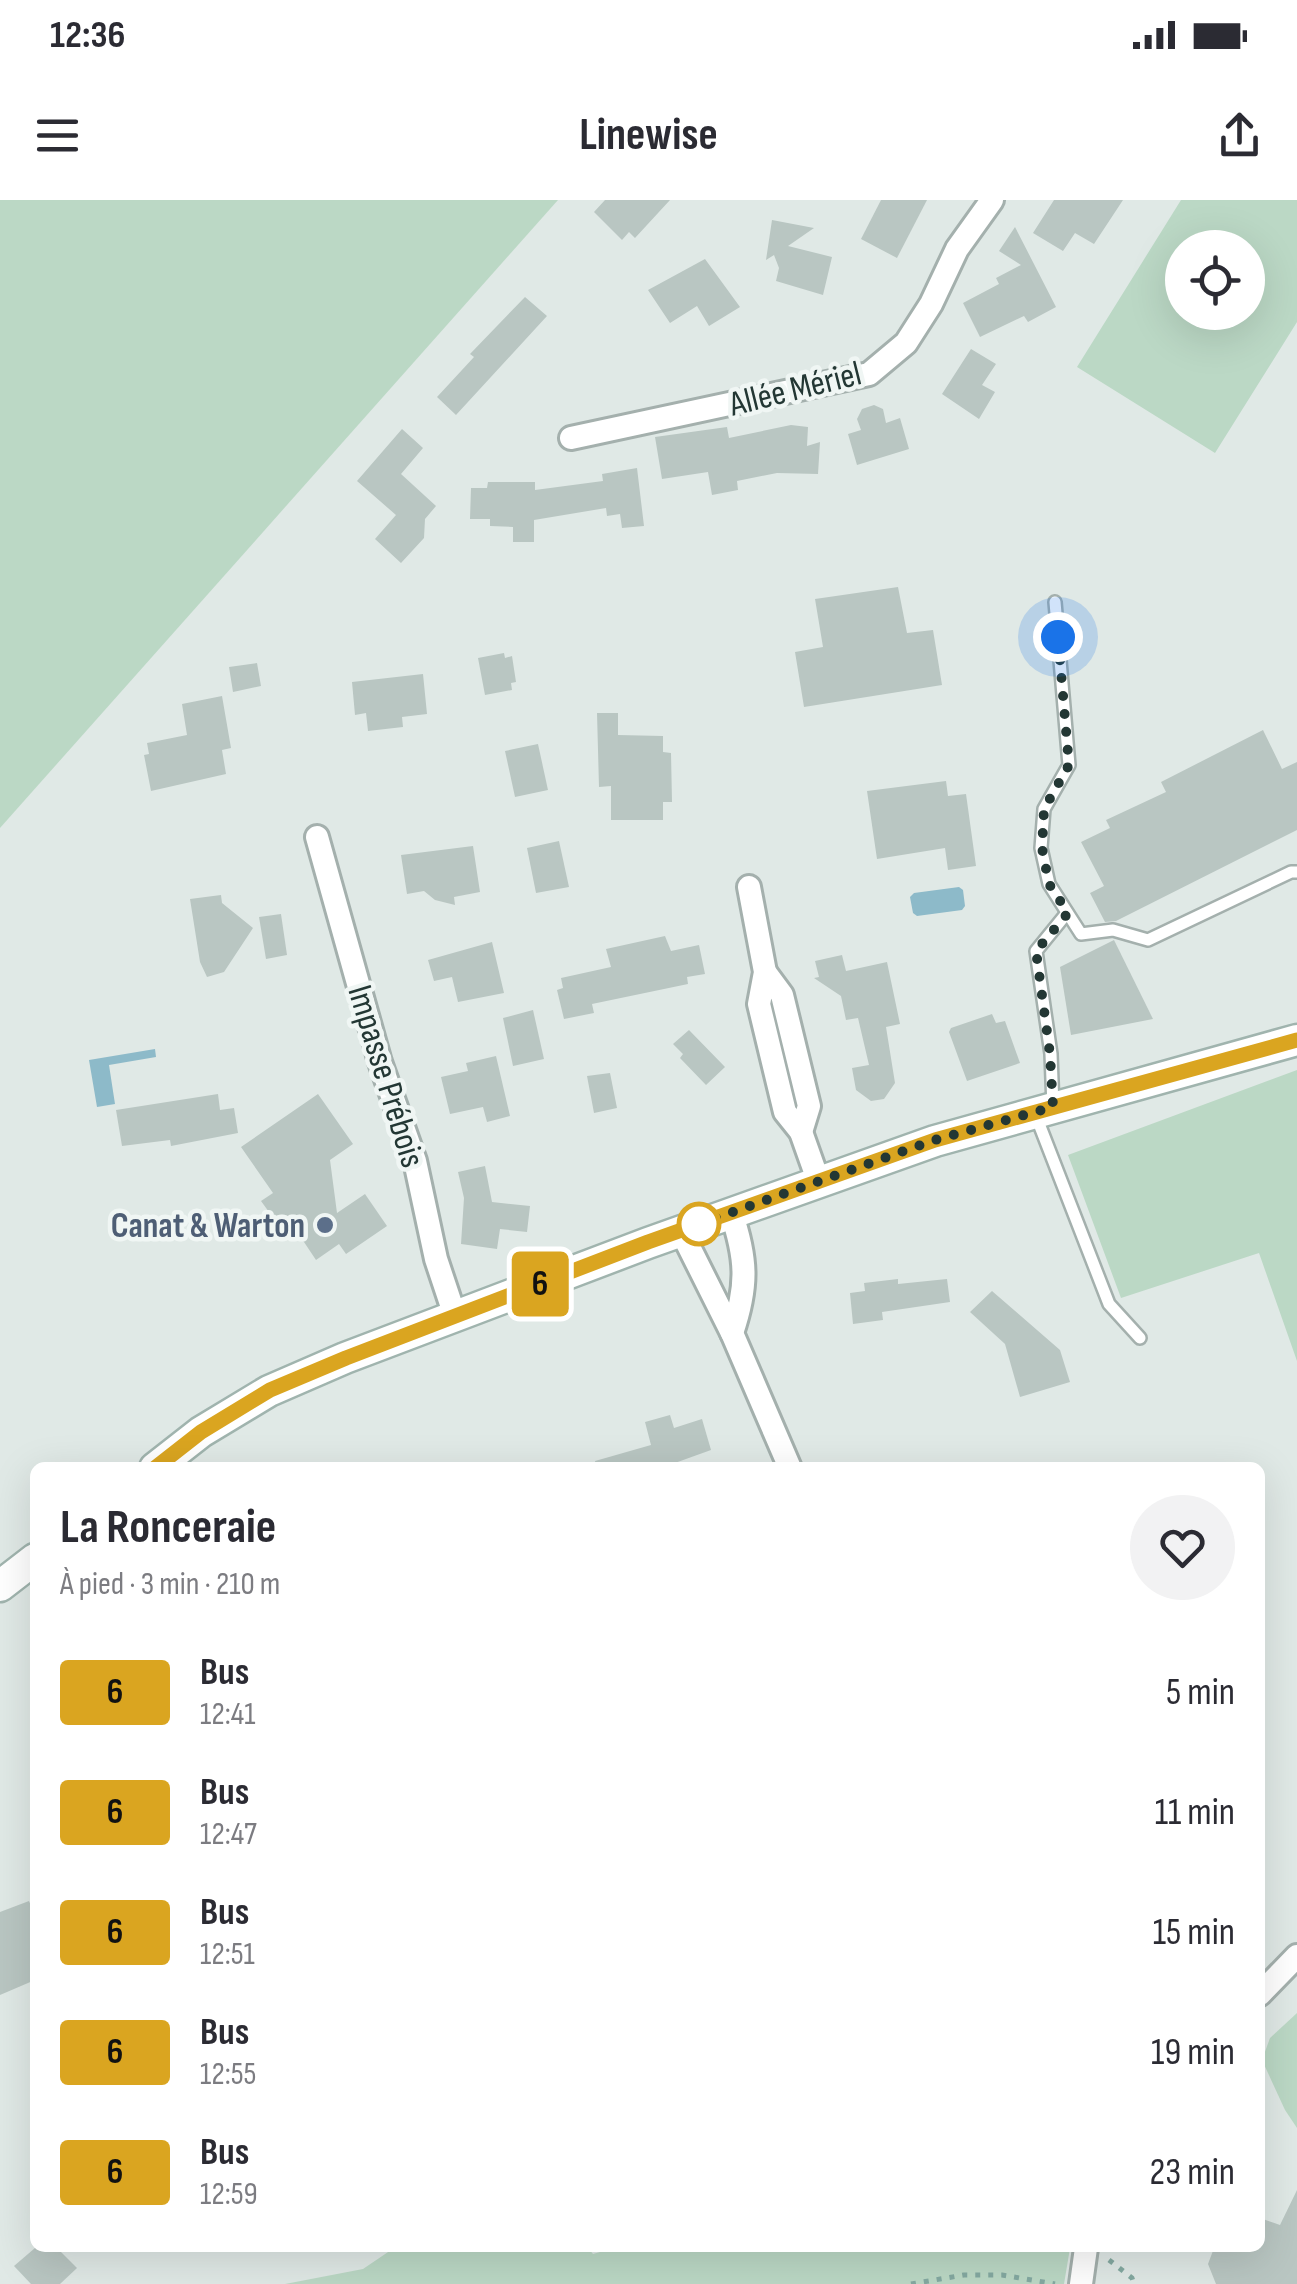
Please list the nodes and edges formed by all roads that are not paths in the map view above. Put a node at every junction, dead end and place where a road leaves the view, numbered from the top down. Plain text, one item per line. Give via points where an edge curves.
1 (992, 200) edge
2 (571, 438) dead end
3 (1055, 602) dead end
4 (317, 837) dead end
5 (1297, 872) edge
6 (749, 887) dead end
7 (1068, 913) junction
8 (1297, 1040) edge
9 (1044, 1109) junction
10 (818, 1180) junction
11 (731, 1212) junction
12 (681, 1231) junction
13 (454, 1316) junction
14 (732, 1334) junction
15 (1140, 1338) dead end
16 (163, 1462) edge
17 (787, 1462) edge
18 (30, 1563) edge
19 (0, 1586) edge
20 (1297, 1956) edge
21 (1265, 1989) edge
22 (1091, 2256) edge
23 (1081, 2284) edge

1 - 2 street, Allée Mériel via 906,343 869,374
3 - 7 lane via 1069,765 1044,809 1042,848 1049,884
4 - 13 street, Impasse Prébois via 380,1062 416,1161
5 - 7 lane via 1148,940 1113,930 1081,934
6 - 10 street via 766,972 782,995 809,1106 801,1132
7 - 9 lane via 1036,951 1050,1054
8 - 9 main road
9 - 10 main road
9 - 15 lane via 1109,1304
10 - 11 main road
11 - 12 main road
11 - 14 street via 744,1250 744,1297
12 - 13 main road
12 - 14 street
13 - 16 main road via 270,1390
14 - 17 street
18 - 19 main road
20 - 21 street
22 - 23 street

